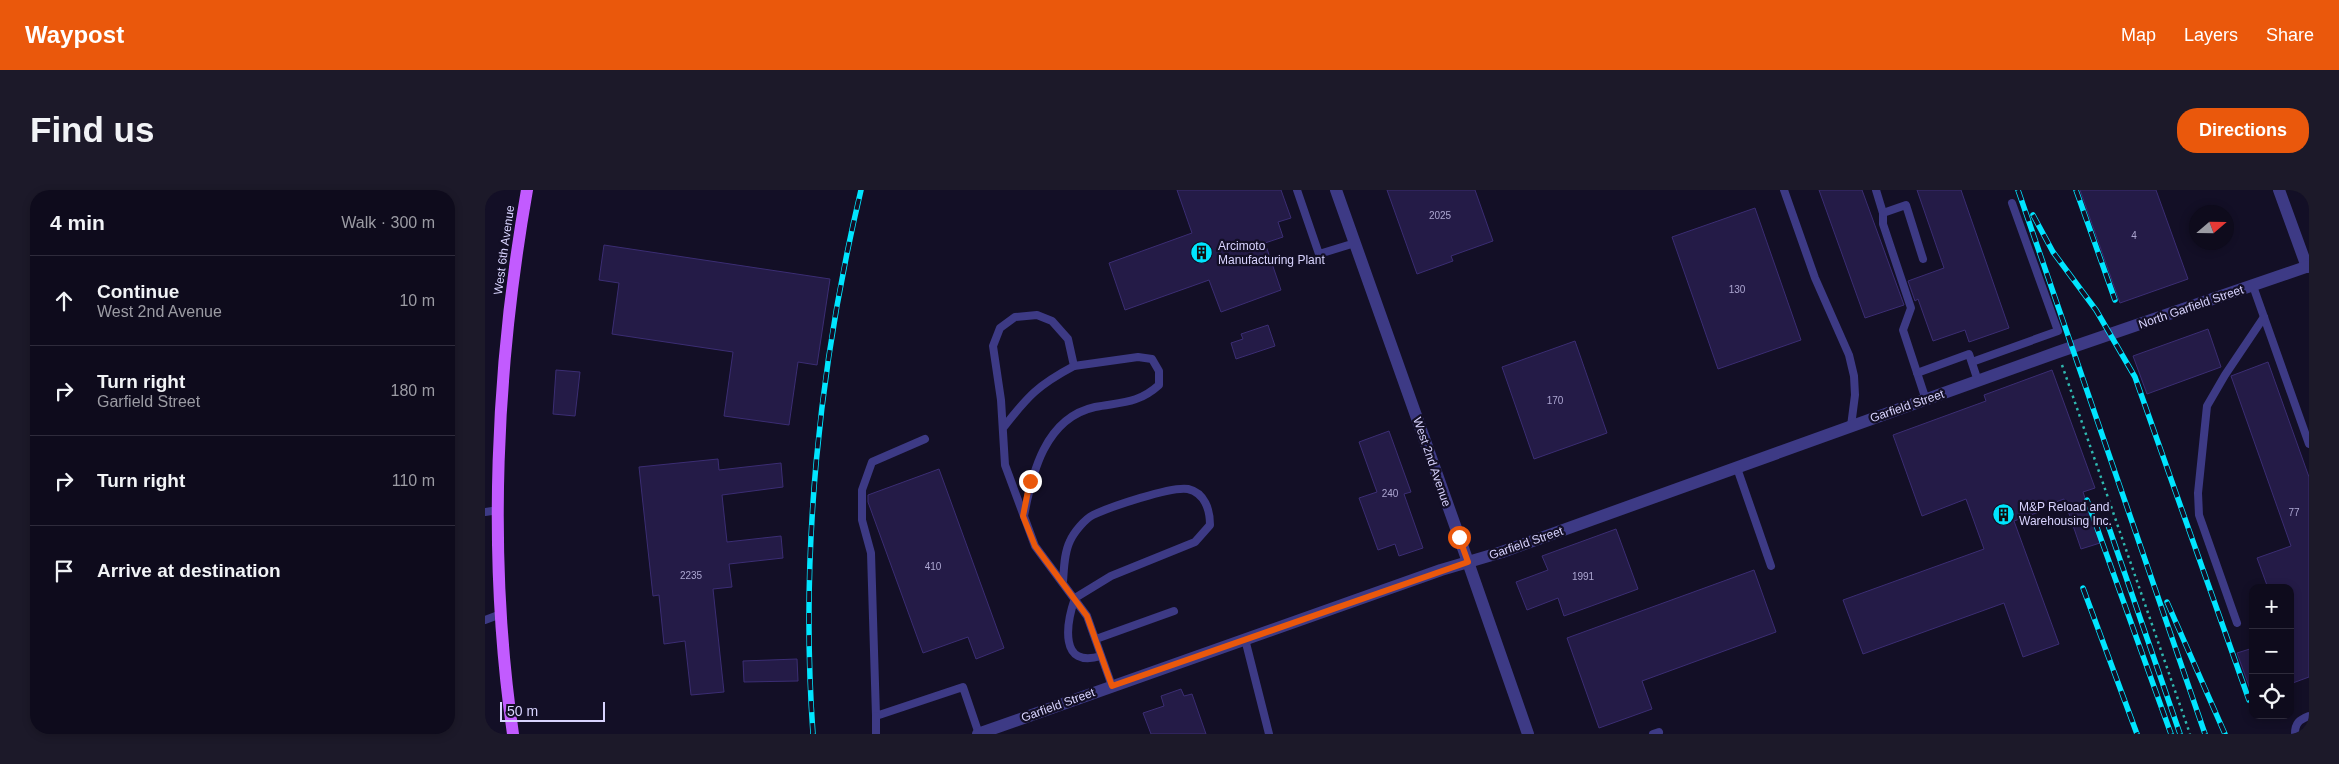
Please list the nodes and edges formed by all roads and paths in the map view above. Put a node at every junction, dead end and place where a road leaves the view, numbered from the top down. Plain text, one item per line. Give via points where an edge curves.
1 (527, 190) edge
2 (1297, 190) edge
3 (1336, 190) edge
4 (1783, 190) edge
5 (1876, 190) edge
6 (2279, 190) edge
7 (2012, 204) dead end
8 (1883, 213) junction
9 (1355, 243) junction
10 (1923, 260) dead end
11 (2308, 266) edge
12 (2253, 286) junction
13 (2264, 317) junction
14 (2072, 347) joint
15 (2058, 352) junction
16 (1972, 362) junction
17 (1074, 366) junction
18 (1917, 373) junction
19 (1978, 381) junction
20 (1926, 400) junction
21 (1851, 426) junction
22 (1003, 428) junction
23 (925, 439) dead end
24 (2309, 444) edge
25 (1737, 468) junction
26 (499, 510) junction
27 (485, 512) edge
28 (1023, 516) junction
29 (1468, 562) junction
30 (1771, 566) dead end
31 (1063, 582) junction
32 (1075, 598) junction
33 (1174, 611) dead end
34 (501, 614) junction
35 (485, 620) edge
36 (2237, 623) dead end
37 (1096, 639) junction
38 (1245, 639) junction
39 (1101, 656) junction
40 (1112, 686) junction
41 (875, 716) junction
42 (2309, 716) edge
43 (513, 734) edge
44 (876, 734) edge
45 (978, 734) edge
46 (1269, 734) edge
47 (1528, 734) edge
48 (2190, 734) edge
49 (2295, 734) edge

1 - 26 main road, West 6th Avenue via 513,278 505,360
2 - 9 lane via 1319,254
3 - 9 street, West 2nd Avenue
4 - 21 lane via 1815,278 1849,355 1855,395
5 - 8 lane
6 - 11 street
7 - 16 lane via 2058,331
8 - 10 lane via 1906,205
8 - 18 lane via 1883,224 1911,308 1903,330
9 - 29 street, West 2nd Avenue
11 - 12 street, North Garfield Street
12 - 13 lane
12 - 14 street, North Garfield Street
13 - 24 lane
13 - 36 lane via 2207,406 2198,493 2199,515
14 - 15 street, Garfield Street
15 - 19 street, Garfield Street
15 - 48 path
16 - 18 lane via 1969,354
16 - 19 lane
17 - 22 lane via 1046,381 1027,397
17 - 22 lane via 1069,339 1052,321 1037,314 1015,317 1000,328 993,346
17 - 28 lane via 1138,357 1152,359 1159,371 1159,385 1146,397 1093,408 1059,426 1043,450 1030,481
18 - 20 lane
19 - 20 street, Garfield Street
20 - 21 street, Garfield Street
21 - 25 street, Garfield Street
22 - 28 lane via 1005,465
23 - 41 lane via 872,462 862,490 862,520 871,553
25 - 29 street, Garfield Street
25 - 30 lane
26 - 27 lane
26 - 34 main road, West 6th Avenue
28 - 31 lane via 1035,546
29 - 38 street, Garfield Street
29 - 47 street, West 2nd Avenue
31 - 32 lane
31 - 32 lane via 1070,540 1091,516 1173,489 1190,490 1205,500 1211,525 1195,542 1111,576
32 - 37 lane
32 - 39 lane via 1067,620 1067,640 1080,658 1087,660
33 - 37 lane
34 - 35 lane
34 - 43 main road, West 6th Avenue
37 - 39 lane
38 - 40 street, Garfield Street
38 - 46 lane
39 - 40 lane
40 - 45 street, Garfield Street
41 - 44 lane
41 - 45 lane via 963,687
42 - 49 lane via 2296,725

